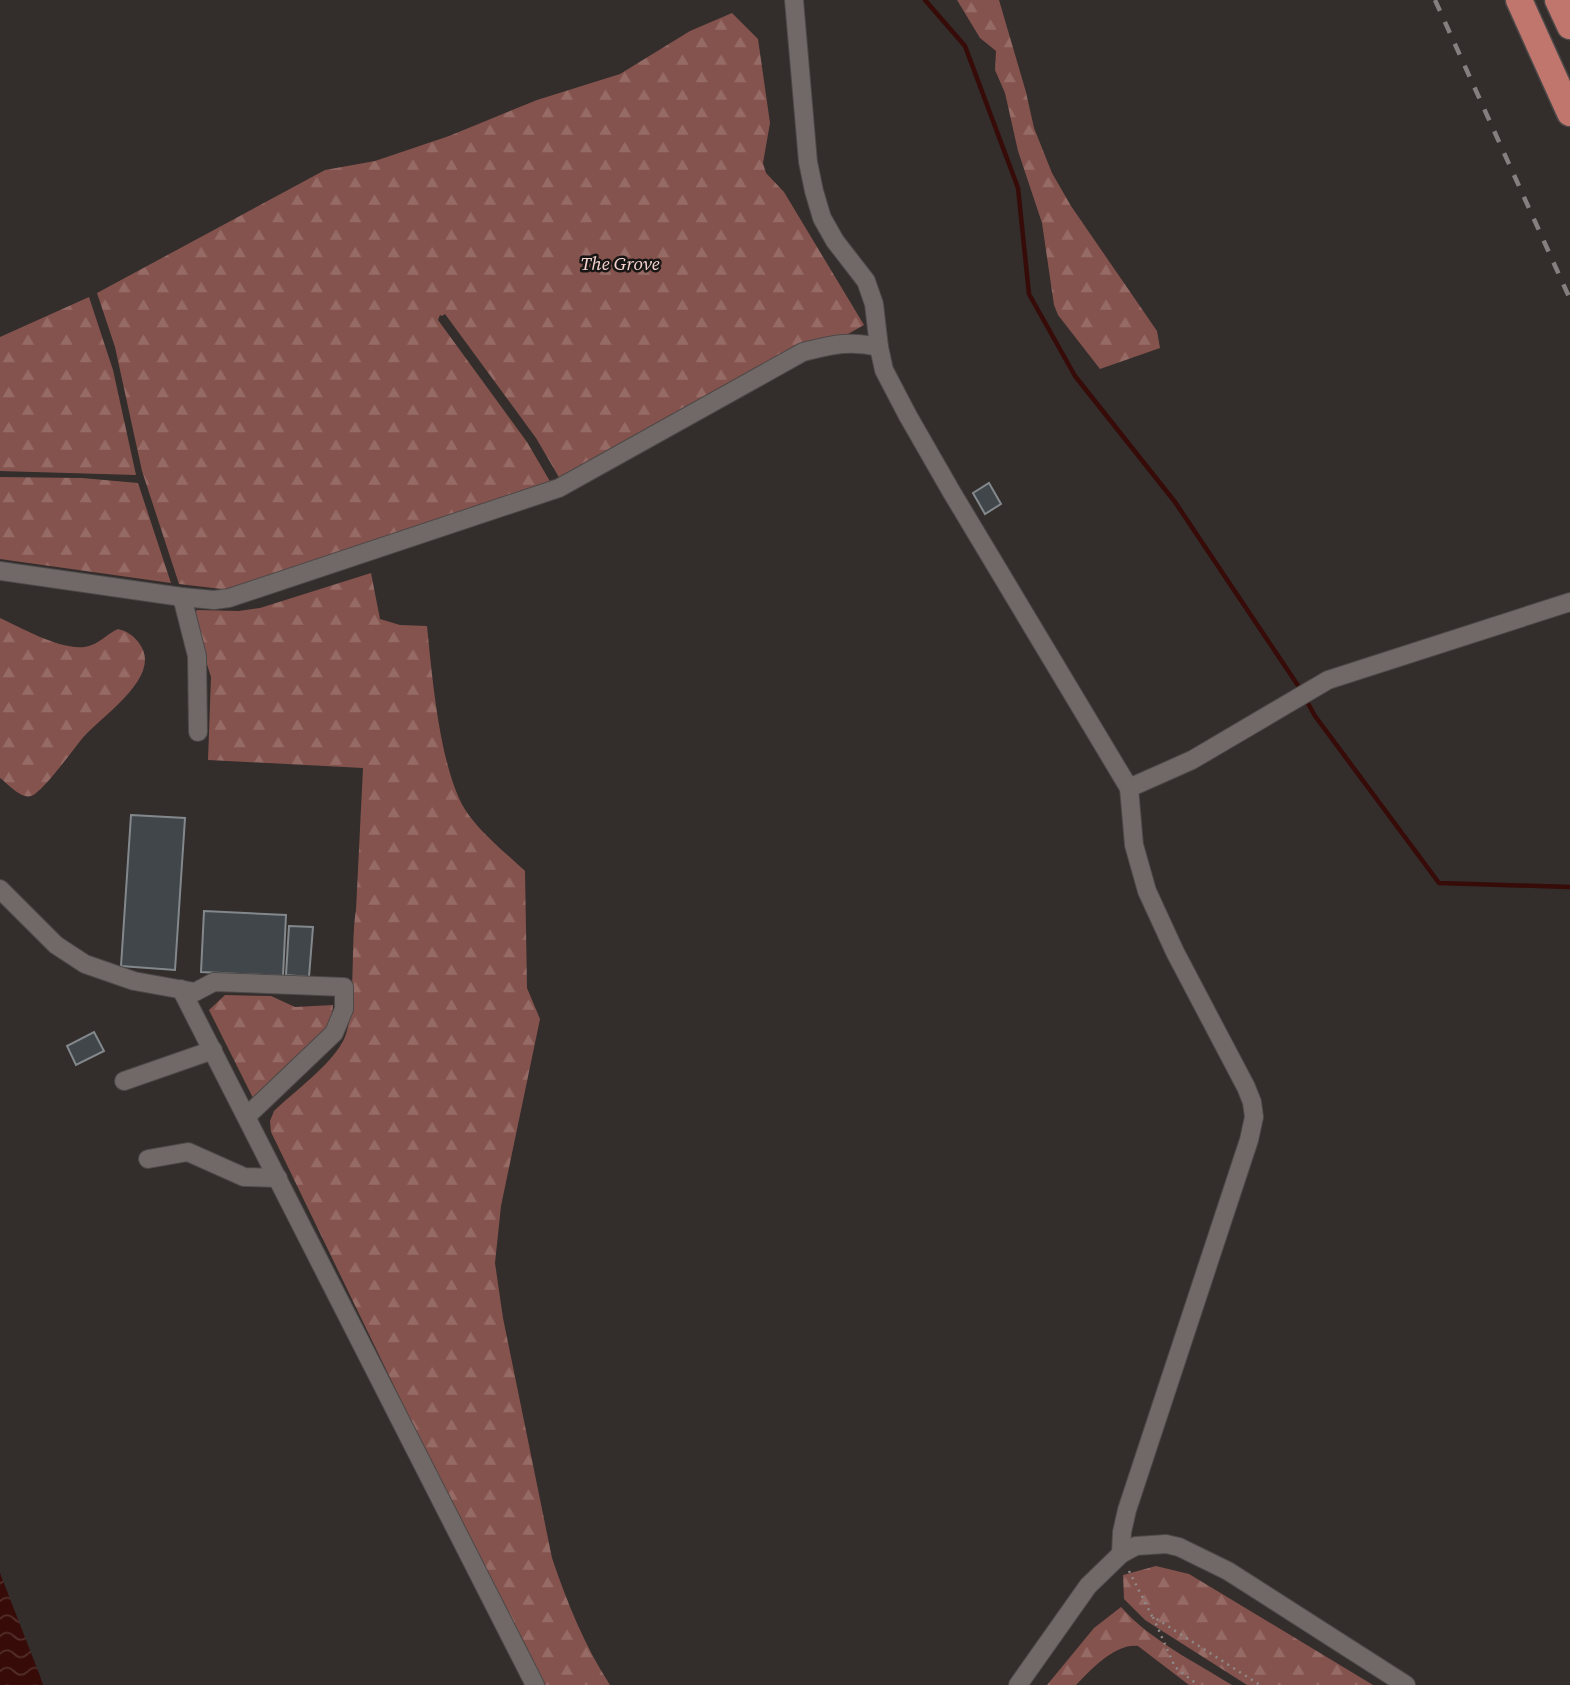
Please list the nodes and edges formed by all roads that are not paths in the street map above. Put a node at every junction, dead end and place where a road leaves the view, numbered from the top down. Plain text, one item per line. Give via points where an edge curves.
1 (794, 0) edge
2 (1519, 0) edge
3 (1558, 0) edge
4 (1570, 26) edge
5 (1570, 113) edge
6 (878, 347) junction
7 (0, 571) edge
8 (182, 597) junction
9 (1570, 602) edge
10 (198, 732) dead end
11 (1129, 788) junction
12 (0, 889) edge
13 (181, 989) junction
14 (213, 1050) junction
15 (124, 1081) dead end
16 (247, 1116) junction
17 (148, 1159) dead end
18 (278, 1178) junction
19 (1121, 1554) junction
20 (535, 1685) edge
21 (1018, 1685) edge
22 (1406, 1685) edge

1 - 6 lane via 814,191 835,241 866,281 874,304
2 - 5 highway
3 - 4 highway
6 - 8 lane via 841,343 803,352 559,488 229,597
6 - 11 lane via 908,416
7 - 8 lane
8 - 10 lane via 198,656
9 - 11 lane via 1328,680 1192,760
11 - 19 lane via 1133,845 1147,891 1246,1087 1254,1117 1127,1510
12 - 13 lane via 56,945 85,964 134,981
13 - 14 lane
13 - 16 lane via 195,992 214,982 344,987 344,1009 334,1033
14 - 15 lane
14 - 16 lane
16 - 18 lane
17 - 18 lane via 188,1152 244,1177
18 - 20 lane
19 - 21 lane via 1088,1586
19 - 22 lane via 1136,1546 1166,1544 1206,1559

